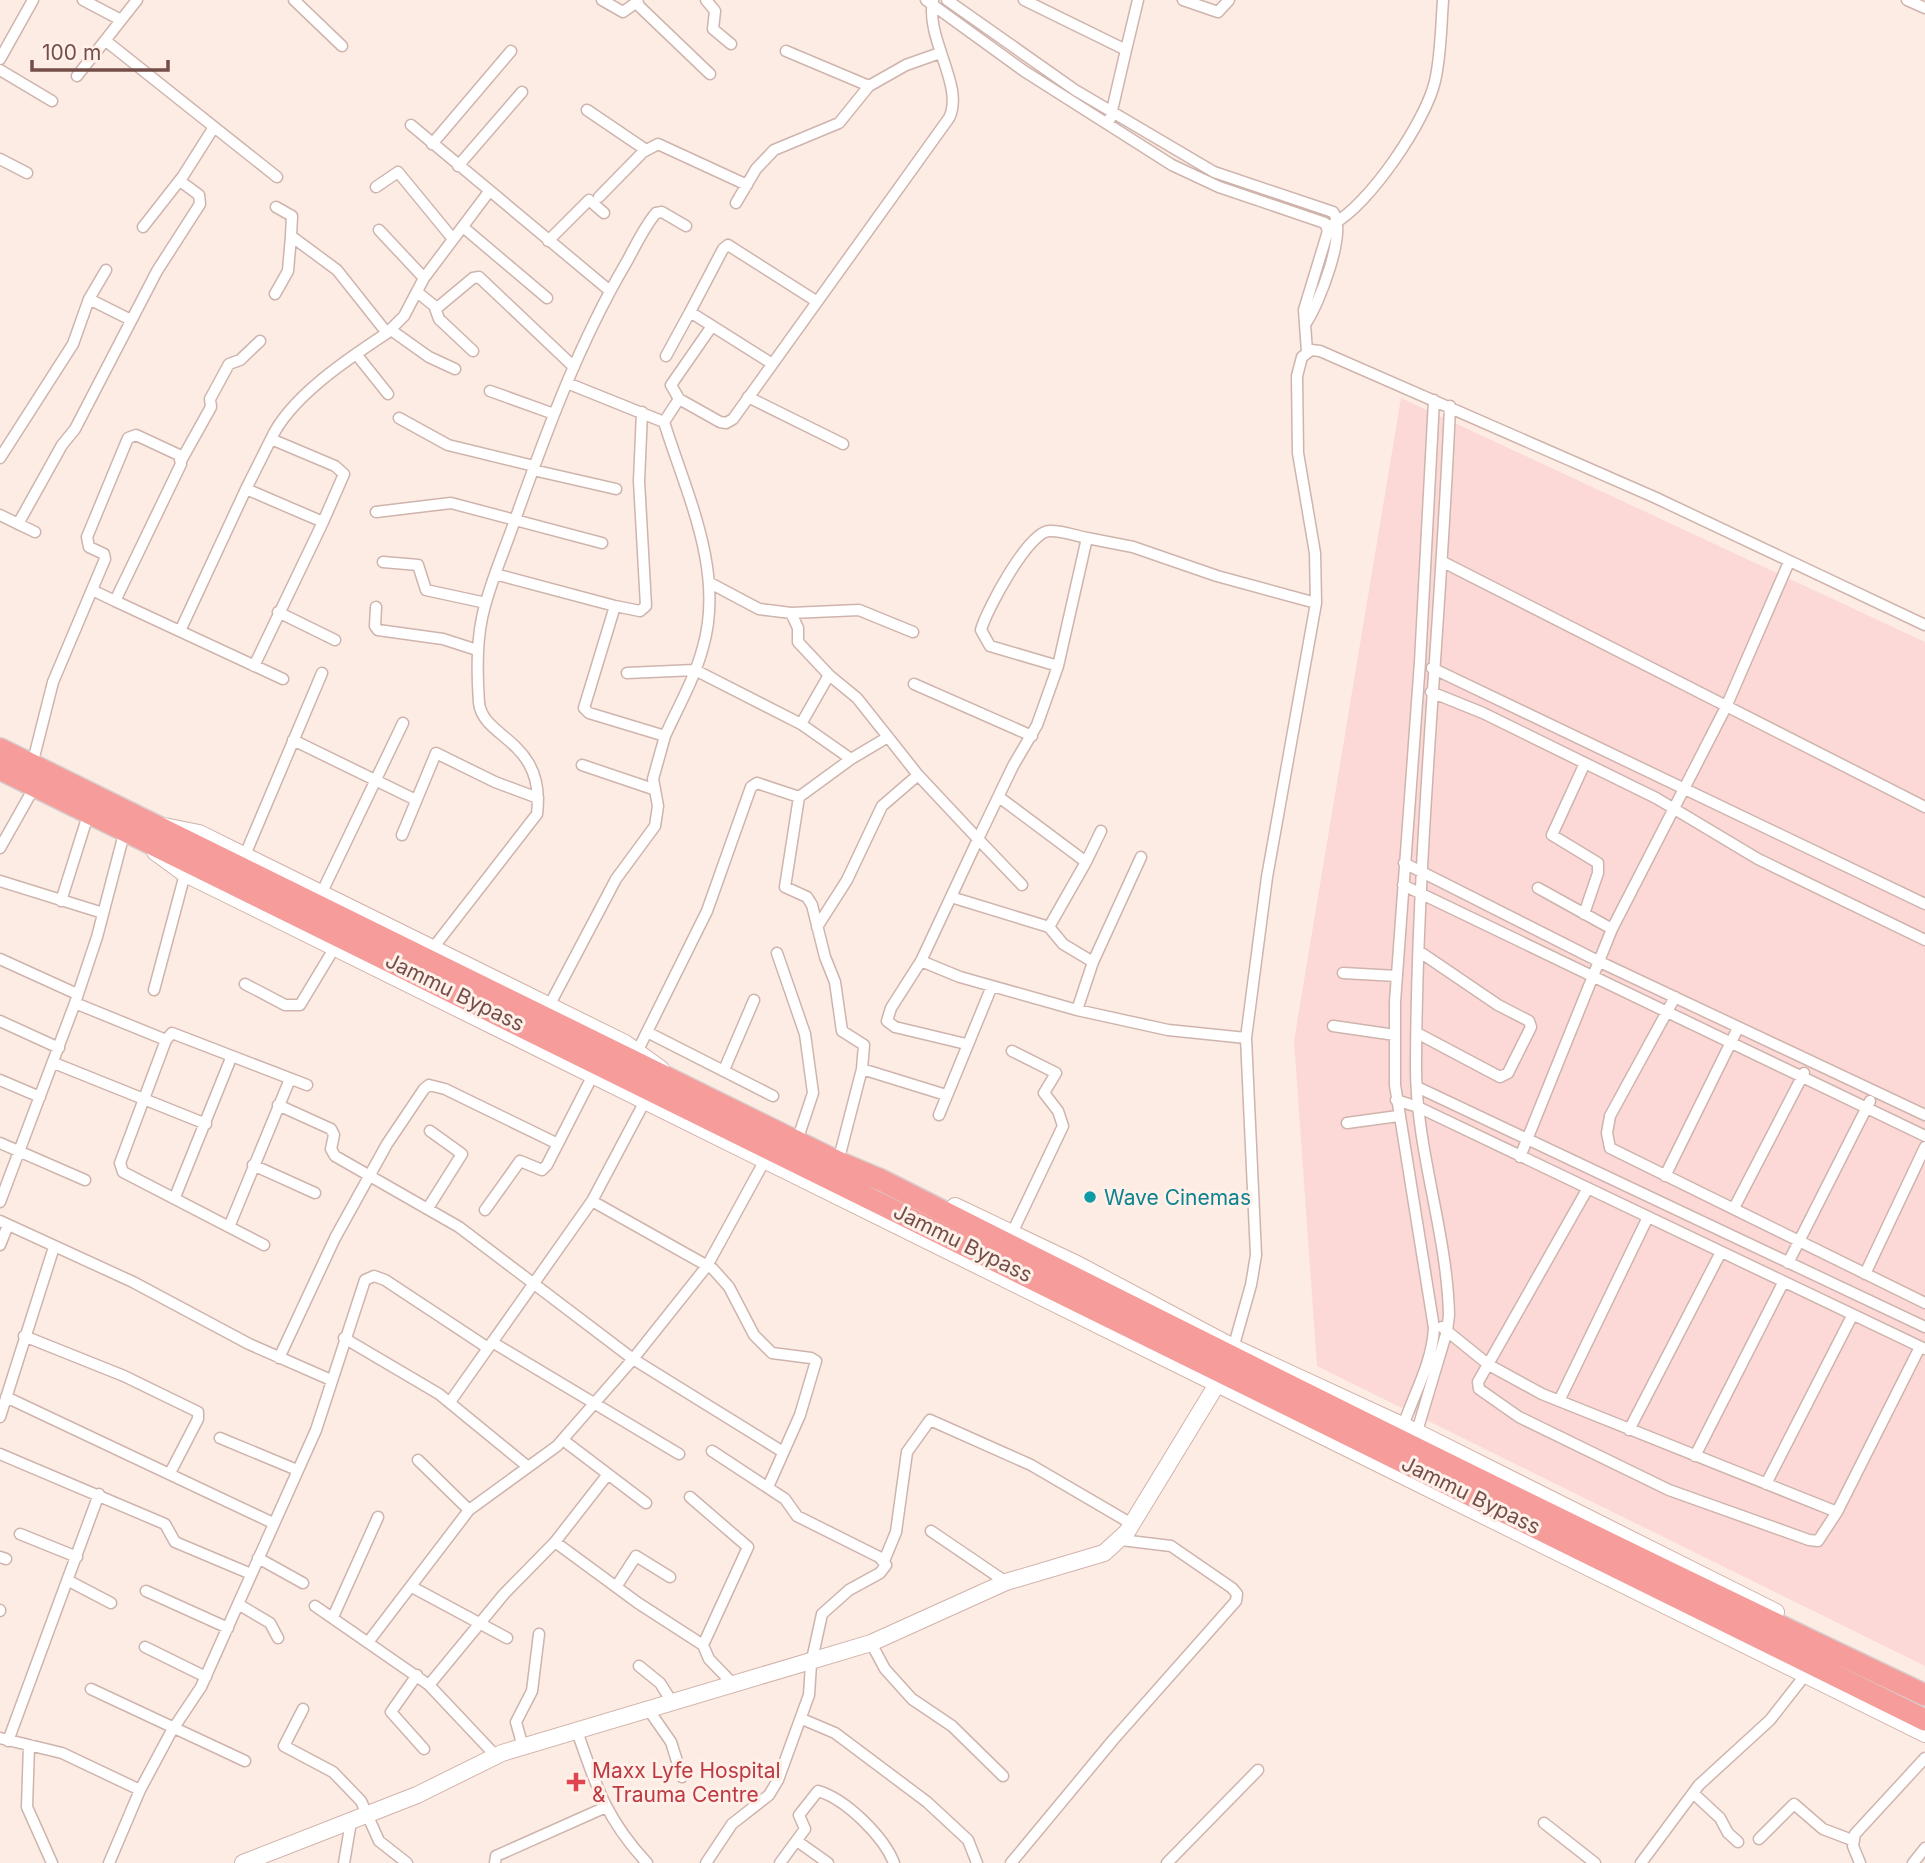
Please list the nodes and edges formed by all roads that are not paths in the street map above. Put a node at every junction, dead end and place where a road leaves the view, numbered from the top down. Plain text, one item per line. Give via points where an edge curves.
1 (33, 0) edge
2 (83, 0) edge
3 (137, 0) edge
4 (294, 0) edge
5 (602, 0) edge
6 (706, 0) edge
7 (947, 0) edge
8 (1024, 0) edge
9 (1138, 0) edge
10 (1183, 0) edge
11 (1229, 0) edge
12 (1443, 0) edge
13 (1907, 0) edge
14 (637, 1) edge
15 (930, 1) edge
16 (1925, 8) edge
17 (121, 20) junction
18 (106, 41) junction
19 (1009, 43) junction
20 (731, 44) dead end
21 (342, 46) dead end
22 (1126, 50) junction
23 (511, 51) dead end
24 (786, 51) dead end
25 (940, 53) junction
26 (1002, 56) junction
27 (0, 59) edge
28 (0, 70) edge
29 (710, 75) dead end
30 (77, 76) dead end
31 (869, 86) junction
32 (522, 92) dead end
33 (52, 101) dead end
34 (587, 110) dead end
35 (1112, 113) junction
36 (411, 125) dead end
37 (1109, 125) junction
38 (214, 127) junction
39 (432, 144) junction
40 (646, 149) junction
41 (0, 159) edge
42 (458, 166) junction
43 (27, 173) dead end
44 (277, 177) dead end
45 (180, 181) junction
46 (747, 185) junction
47 (376, 187) dead end
48 (488, 192) junction
49 (599, 197) dead end
50 (736, 203) dead end
51 (276, 207) dead end
52 (604, 213) dead end
53 (1338, 222) junction
54 (686, 226) dead end
55 (142, 227) dead end
56 (463, 227) junction
57 (1327, 227) junction
58 (379, 230) dead end
59 (291, 236) junction
60 (453, 239) junction
61 (548, 241) junction
62 (106, 270) dead end
63 (424, 278) junction
64 (610, 291) junction
65 (417, 292) junction
66 (275, 294) dead end
67 (547, 298) dead end
68 (89, 299) junction
69 (816, 302) junction
70 (435, 308) junction
71 (690, 312) junction
72 (131, 320) junction
73 (1306, 323) junction
74 (712, 326) junction
75 (389, 331) junction
76 (260, 341) dead end
77 (473, 351) dead end
78 (1307, 352) junction
79 (356, 354) junction
80 (666, 356) dead end
81 (771, 363) junction
82 (574, 367) junction
83 (455, 369) dead end
84 (567, 383) junction
85 (490, 391) dead end
86 (388, 394) dead end
87 (748, 397) junction
88 (679, 399) junction
89 (1434, 400) junction
90 (1450, 406) junction
91 (642, 412) junction
92 (554, 414) junction
93 (399, 418) dead end
94 (664, 422) junction
95 (271, 439) junction
96 (843, 444) dead end
97 (0, 458) edge
98 (181, 459) junction
99 (533, 468) junction
100 (246, 489) junction
101 (616, 489) dead end
102 (376, 512) dead end
103 (0, 515) edge
104 (516, 519) junction
105 (323, 522) junction
106 (18, 524) junction
107 (35, 532) dead end
108 (1087, 538) junction
109 (602, 542) dead end
110 (383, 562) dead end
111 (1443, 562) junction
112 (1789, 562) junction
113 (495, 574) junction
114 (710, 583) junction
115 (92, 590) junction
116 (115, 601) junction
117 (486, 603) junction
118 (1316, 603) junction
119 (615, 606) junction
120 (376, 607) dead end
121 (278, 612) junction
122 (791, 613) junction
123 (1925, 625) edge
124 (180, 631) junction
125 (913, 632) dead end
126 (335, 640) dead end
127 (477, 650) junction
128 (1420, 662) junction
129 (254, 666) junction
130 (1058, 667) junction
131 (1436, 669) junction
132 (695, 670) junction
133 (322, 673) dead end
134 (627, 673) dead end
135 (829, 675) junction
136 (282, 679) dead end
137 (914, 684) dead end
138 (1418, 687) junction
139 (1434, 693) junction
140 (1726, 707) junction
141 (403, 723) dead end
142 (801, 724) junction
143 (665, 736) junction
144 (1032, 736) junction
145 (888, 737) junction
146 (293, 740) junction
147 (0, 749) edge
148 (851, 759) junction
149 (1585, 763) junction
150 (582, 765) dead end
151 (0, 769) edge
152 (33, 775) junction
153 (918, 775) junction
154 (377, 781) junction
155 (1685, 787) junction
156 (653, 789) junction
157 (799, 797) junction
158 (999, 797) junction
159 (538, 798) junction
160 (416, 800) junction
161 (1925, 807) edge
162 (1672, 810) junction
163 (89, 813) junction
164 (1101, 831) dead end
165 (141, 832) junction
166 (402, 835) dead end
167 (978, 839) junction
168 (0, 848) edge
169 (245, 855) junction
170 (1141, 857) dead end
171 (1086, 862) junction
172 (1404, 863) junction
173 (186, 874) junction
174 (1422, 874) junction
175 (0, 881) edge
176 (1022, 884) dead end
177 (1403, 885) junction
178 (1538, 888) dead end
179 (322, 892) junction
180 (1422, 895) junction
181 (951, 897) junction
182 (61, 901) junction
183 (1925, 904) edge
184 (103, 913) junction
185 (1584, 914) junction
186 (817, 926) junction
187 (1049, 927) junction
188 (1612, 929) junction
189 (1925, 940) edge
190 (335, 947) junction
191 (433, 948) junction
192 (1420, 952) junction
193 (777, 953) dead end
194 (0, 959) edge
195 (921, 961) junction
196 (1093, 962) junction
197 (1600, 962) junction
198 (1343, 973) dead end
199 (1397, 976) junction
200 (1593, 979) junction
201 (246, 984) dead end
202 (992, 986) junction
203 (154, 990) dead end
204 (1675, 997) junction
205 (76, 998) junction
206 (754, 1000) dead end
207 (549, 1006) junction
208 (1077, 1010) junction
209 (1667, 1014) junction
210 (0, 1021) edge
211 (1334, 1026) dead end
212 (1738, 1028) junction
213 (647, 1032) junction
214 (1417, 1033) junction
215 (1395, 1035) junction
216 (1246, 1038) junction
217 (166, 1040) junction
218 (966, 1044) junction
219 (1730, 1044) junction
220 (59, 1048) junction
221 (1012, 1051) dead end
222 (635, 1055) junction
223 (231, 1058) junction
224 (1810, 1061) junction
225 (54, 1063) junction
226 (862, 1069) junction
227 (724, 1070) junction
228 (593, 1075) junction
229 (1802, 1077) junction
230 (290, 1079) junction
231 (0, 1080) edge
232 (307, 1085) dead end
233 (1417, 1087) junction
234 (1874, 1092) junction
235 (946, 1095) junction
236 (773, 1096) dead end
237 (40, 1097) junction
238 (146, 1100) junction
239 (1396, 1100) junction
240 (645, 1101) junction
241 (278, 1105) junction
242 (1418, 1107) junction
243 (1867, 1107) junction
244 (939, 1115) dead end
245 (1925, 1115) edge
246 (1398, 1116) junction
247 (1347, 1123) dead end
248 (206, 1124) junction
249 (430, 1131) dead end
250 (1925, 1136) edge
251 (1528, 1140) junction
252 (797, 1141) junction
253 (0, 1143) edge
254 (558, 1144) junction
255 (1925, 1147) edge
256 (20, 1152) junction
257 (1520, 1157) junction
258 (765, 1160) junction
259 (838, 1162) junction
260 (253, 1165) junction
261 (370, 1175) junction
262 (1665, 1177) junction
263 (85, 1180) dead end
264 (881, 1180) junction
265 (1588, 1188) junction
266 (315, 1193) dead end
267 (175, 1197) junction
268 (592, 1201) junction
269 (0, 1202) edge
270 (428, 1208) junction
271 (1734, 1209) junction
272 (485, 1210) dead end
273 (1648, 1217) junction
274 (4, 1223) edge
275 (229, 1227) junction
276 (1012, 1233) junction
277 (1800, 1241) junction
278 (0, 1245) edge
279 (264, 1245) dead end
280 (54, 1247) junction
281 (1721, 1252) junction
282 (1788, 1263) junction
283 (707, 1266) junction
284 (1865, 1274) junction
285 (534, 1283) junction
286 (1783, 1283) junction
287 (1925, 1303) edge
288 (1925, 1310) edge
289 (1852, 1316) junction
290 (1433, 1319) junction
291 (1921, 1325) edge
292 (1447, 1331) junction
293 (24, 1336) junction
294 (344, 1338) junction
295 (490, 1345) junction
296 (1923, 1348) edge
297 (279, 1357) junction
298 (633, 1359) junction
299 (1226, 1365) junction
300 (1489, 1365) junction
301 (331, 1380) junction
302 (6, 1397) junction
303 (1559, 1401) junction
304 (450, 1402) junction
305 (596, 1403) junction
306 (0, 1417) edge
307 (1629, 1430) junction
308 (1408, 1435) junction
309 (220, 1438) dead end
310 (564, 1440) junction
311 (712, 1451) dead end
312 (783, 1452) junction
313 (0, 1454) edge
314 (679, 1454) dead end
315 (1695, 1456) junction
316 (418, 1460) dead end
317 (527, 1466) junction
318 (297, 1470) junction
319 (170, 1473) junction
320 (608, 1474) junction
321 (1766, 1484) junction
322 (768, 1488) junction
323 (99, 1494) junction
324 (690, 1497) dead end
325 (646, 1503) dead end
326 (469, 1510) junction
327 (1837, 1512) junction
328 (379, 1517) dead end
329 (273, 1523) junction
330 (1132, 1524) junction
331 (931, 1531) dead end
332 (20, 1534) dead end
333 (1121, 1540) junction
334 (555, 1542) junction
335 (77, 1557) junction
336 (258, 1558) junction
337 (884, 1561) junction
338 (251, 1574) junction
339 (670, 1577) dead end
340 (69, 1581) junction
341 (1006, 1582) junction
342 (303, 1583) dead end
343 (412, 1587) junction
344 (616, 1587) junction
345 (146, 1591) dead end
346 (111, 1603) dead end
347 (238, 1604) junction
348 (315, 1606) dead end
349 (332, 1617) junction
350 (478, 1625) junction
351 (228, 1628) junction
352 (539, 1634) dead end
353 (278, 1637) dead end
354 (507, 1638) dead end
355 (369, 1641) junction
356 (871, 1643) junction
357 (703, 1645) junction
358 (145, 1647) dead end
359 (811, 1664) junction
360 (639, 1666) dead end
361 (1806, 1674) junction
362 (416, 1675) junction
363 (206, 1677) junction
364 (429, 1685) junction
365 (734, 1685) junction
366 (1925, 1686) edge
367 (91, 1689) dead end
368 (1925, 1695) edge
369 (672, 1702) junction
370 (303, 1709) dead end
371 (648, 1709) junction
372 (802, 1719) junction
373 (1925, 1720) edge
374 (174, 1728) junction
375 (577, 1731) junction
376 (1925, 1734) edge
377 (4, 1740) edge
378 (29, 1745) junction
379 (523, 1746) junction
380 (424, 1749) dead end
381 (496, 1756) junction
382 (1925, 1758) edge
383 (245, 1761) dead end
384 (1258, 1770) dead end
385 (1003, 1776) dead end
386 (682, 1777) dead end
387 (140, 1790) junction
388 (1693, 1793) junction
389 (606, 1807) junction
390 (369, 1815) junction
391 (351, 1822) junction
392 (1544, 1823) dead end
393 (1759, 1839) dead end
394 (1852, 1840) junction
395 (797, 1841) junction
396 (1738, 1842) dead end
397 (1925, 1848) edge
398 (784, 1859) edge
399 (401, 1861) edge
400 (52, 1863) edge
401 (109, 1863) edge
402 (243, 1863) edge
403 (344, 1863) edge
404 (495, 1863) edge
405 (647, 1863) edge
406 (706, 1863) edge
407 (798, 1863) edge
408 (828, 1863) edge
409 (894, 1863) edge
410 (976, 1863) edge
411 (1011, 1863) edge
412 (1167, 1863) edge
413 (1595, 1863) edge
414 (1642, 1863) edge
415 (1860, 1863) edge
416 (1913, 1863) edge

1 - 27 street
2 - 17 street
3 - 17 street
4 - 21 street
5 - 14 street via 623,12
6 - 20 street via 715,11 713,29
7 - 19 street
8 - 22 street
9 - 22 street
10 - 11 street via 1218,12
12 - 53 street via 1435,82 1420,119 1377,183
13 - 16 street
14 - 29 street
15 - 25 street
15 - 26 street
17 - 18 street
18 - 30 street
18 - 38 street
19 - 26 street
19 - 35 street
22 - 35 street
23 - 39 street
24 - 31 street
25 - 31 street
25 - 69 street via 954,98 949,118
26 - 37 street
28 - 33 street
31 - 46 street via 839,123 774,150
32 - 42 street
34 - 40 street
35 - 37 street
35 - 53 street via 1214,172 1327,208
36 - 39 street
37 - 57 street via 1198,178 1321,220
38 - 44 street
38 - 45 street
39 - 42 street
40 - 46 street via 662,145
40 - 49 street
41 - 43 street
42 - 48 street
45 - 55 street
45 - 72 street via 202,200
46 - 50 street
47 - 60 street via 398,172
48 - 56 street
48 - 61 street
51 - 59 street via 292,216
52 - 61 street via 589,200
53 - 57 street
53 - 73 street via 1316,308
54 - 64 street via 656,213
56 - 60 street
56 - 67 street
57 - 73 street via 1304,310
58 - 63 street
59 - 66 street via 288,271
59 - 75 street via 337,270
60 - 63 street
61 - 64 street
62 - 68 street
63 - 65 street
64 - 82 street
65 - 70 street
65 - 75 street
68 - 72 street
68 - 97 street via 73,344
69 - 71 street via 728,245
69 - 81 street
70 - 77 street via 439,319
70 - 82 street via 479,277
71 - 74 street
71 - 80 street
72 - 106 street via 75,429
73 - 78 street
74 - 81 street
74 - 88 street via 671,384
75 - 79 street
75 - 83 street
76 - 98 street via 229,364
78 - 89 street via 1320,351
78 - 118 street via 1297,363 1298,453 1315,553
79 - 86 street
79 - 95 street via 283,418
81 - 87 street
82 - 84 street
84 - 91 street
84 - 92 street
85 - 92 street
87 - 88 street via 726,423
87 - 96 street
88 - 94 street
89 - 90 street
89 - 128 street
90 - 111 street
90 - 112 street
91 - 94 street
91 - 119 street via 639,481 646,606 639,611
92 - 99 street
93 - 99 street via 447,445
94 - 114 street via 707,557
95 - 100 street
95 - 105 street via 344,474
98 - 115 street via 136,435 128,438 86,540 105,558
98 - 116 street
99 - 101 street
99 - 104 street
100 - 105 street
100 - 124 street
102 - 104 street via 451,503
103 - 106 street
104 - 109 street
104 - 113 street
105 - 121 street
106 - 107 street
108 - 118 street via 1133,547
108 - 130 street
108 - 130 street via 1050,531 1038,537 1006,580 981,630 990,646
110 - 117 street via 418,565 426,590
111 - 131 street
111 - 140 street
112 - 123 street
112 - 140 street
113 - 117 street
113 - 119 street
114 - 122 street via 759,609
114 - 132 street via 705,639
115 - 116 street
115 - 152 street via 50,689
116 - 124 street
117 - 127 street
118 - 216 street via 1267,877
119 - 143 street via 584,708
120 - 127 street via 378,629 443,639
121 - 126 street
121 - 129 street
122 - 125 street via 859,610
122 - 135 street via 798,642
124 - 129 street
127 - 159 street via 482,714 528,760
128 - 131 street
128 - 138 street
129 - 136 street
130 - 144 street
131 - 139 street
131 - 155 street
132 - 134 street
132 - 142 street
132 - 143 street
133 - 146 street
135 - 142 street
135 - 145 street via 857,698
137 - 144 street
138 - 139 street
138 - 172 street
139 - 149 street
139 - 174 street
140 - 155 street
140 - 161 street
141 - 154 street
142 - 148 street
143 - 156 street
144 - 158 street
145 - 148 street
145 - 153 street
146 - 154 street
146 - 169 street
147 - 152 highway, Jammu Bypass
148 - 157 street
149 - 162 street
149 - 185 street via 1552,835 1598,863
150 - 156 street
151 - 152 highway, Jammu Bypass
152 - 163 highway, Jammu Bypass
152 - 165 highway, Jammu Bypass
152 - 168 street
153 - 167 street
153 - 186 street via 882,806 847,880
154 - 160 street
154 - 179 street
155 - 162 street
155 - 183 street
156 - 207 street via 658,806 655,826 616,879
157 - 186 street via 785,887 810,901
157 - 213 street via 757,783 751,787 707,911
158 - 167 street
158 - 171 street
159 - 160 street via 436,753
159 - 191 street via 535,821
160 - 166 street
162 - 188 street
162 - 189 street via 1758,859
163 - 165 highway, Jammu Bypass
163 - 182 street
164 - 171 street
165 - 169 street via 199,833
165 - 173 street via 156,854
165 - 184 street
165 - 222 highway, Jammu Bypass
165 - 299 highway, Jammu Bypass
167 - 176 street
167 - 181 street
169 - 179 street
170 - 196 street
171 - 187 street
172 - 174 street
172 - 177 street
173 - 190 street
173 - 203 street
174 - 180 street
174 - 197 street
175 - 182 street
177 - 180 street
177 - 199 street
178 - 185 street
179 - 191 street
180 - 192 street
180 - 200 street
181 - 187 street
181 - 195 street
182 - 184 street
184 - 205 street
185 - 188 street
186 - 226 street via 835,982 842,1031 864,1045
187 - 196 street via 1063,944
188 - 197 street
190 - 201 street via 300,1005 285,1005
190 - 228 street
191 - 207 street
192 - 214 street
192 - 214 street via 1529,1021 1531,1027 1508,1073 1500,1077
193 - 252 street via 805,1034 813,1093
194 - 205 street
195 - 202 street
195 - 218 street via 887,1021 895,1027
196 - 208 street
197 - 200 street
197 - 204 street
198 - 199 street
199 - 215 street
200 - 209 street
200 - 251 street
202 - 208 street
202 - 218 street
204 - 209 street
204 - 212 street
205 - 217 street
205 - 220 street
206 - 227 street
207 - 222 street
208 - 216 street via 1168,1030
209 - 219 street
209 - 262 street via 1622,1092 1607,1133 1607,1142 1616,1153
210 - 220 street
211 - 215 street
212 - 219 street
212 - 224 street
213 - 222 street
213 - 227 street
214 - 233 street
215 - 239 street
216 - 299 street via 1256,1255
217 - 223 street via 176,1034
217 - 238 street
218 - 235 street
219 - 229 street
219 - 262 street
220 - 225 street
221 - 276 street via 1054,1071 1044,1093 1063,1126
222 - 252 highway, Jammu Bypass via 671,1079
223 - 230 street
223 - 248 street
224 - 229 street
224 - 234 street
225 - 237 street
225 - 238 street
226 - 235 street
226 - 259 street
227 - 236 street
228 - 240 street
228 - 254 street
229 - 243 street
229 - 271 street
230 - 232 street
230 - 241 street
231 - 237 street
233 - 242 street
233 - 251 street
234 - 243 street
234 - 245 street
235 - 244 street
237 - 256 street
238 - 248 street
238 - 267 street via 120,1168
239 - 242 street
239 - 246 street
240 - 258 street
240 - 268 street
241 - 260 street
241 - 261 street via 331,1129 331,1152
242 - 257 street
242 - 292 street via 1448,1293
243 - 250 street
243 - 277 street
246 - 247 street
246 - 290 street
248 - 267 street
249 - 270 street via 462,1154
251 - 257 street
251 - 282 street
252 - 259 highway, Jammu Bypass
253 - 256 street
254 - 261 street via 445,1089 429,1086 419,1094
254 - 272 street via 544,1169 520,1161
255 - 284 street
256 - 263 street
256 - 269 street
257 - 265 street
258 - 283 street
258 - 299 street
259 - 264 highway, Jammu Bypass
260 - 266 street
260 - 275 street
261 - 270 street
261 - 297 street
262 - 271 street
264 - 276 street via 911,1186
264 - 299 highway, Jammu Bypass
265 - 273 street
265 - 300 street
267 - 275 street
268 - 283 street
268 - 285 street
270 - 285 street
271 - 277 street
273 - 281 street
273 - 303 street
274 - 278 street
274 - 280 street
275 - 279 street
276 - 299 street
277 - 282 street
277 - 284 street
280 - 293 street
280 - 297 street
281 - 286 street
281 - 307 street
282 - 291 street
283 - 298 street
283 - 312 street via 722,1277 754,1335 772,1353 816,1361
284 - 287 street
285 - 295 street
285 - 298 street
286 - 289 street
286 - 315 street
288 - 291 street
289 - 296 street
289 - 321 street
290 - 292 street
290 - 308 street via 1432,1347
292 - 300 street
292 - 308 street
293 - 302 street
293 - 319 street via 198,1412
294 - 295 street via 362,1285 374,1276
294 - 301 street
294 - 304 street
295 - 304 street
295 - 305 street
296 - 327 street
297 - 301 street
298 - 305 street
298 - 312 street
299 - 308 highway, Jammu Bypass
299 - 330 street
299 - 361 street
299 - 373 highway, Jammu Bypass
300 - 303 street
300 - 327 street via 1478,1382 1482,1393 1549,1433 1669,1490 1814,1541 1823,1536
301 - 318 street via 316,1430
302 - 306 street
302 - 319 street
303 - 307 street
304 - 317 street
305 - 310 street
305 - 314 street
307 - 315 street
308 - 366 street
308 - 368 highway, Jammu Bypass via 1678,1578
309 - 318 street
310 - 317 street
310 - 320 street
311 - 322 street
312 - 322 street
313 - 323 street
315 - 321 street
316 - 326 street
317 - 326 street
318 - 329 street
319 - 329 street
320 - 325 street
320 - 334 street
321 - 327 street
322 - 337 street via 789,1503 796,1516
323 - 335 street
323 - 338 street via 169,1527 174,1542
324 - 357 street via 748,1547
326 - 343 street
328 - 349 street
329 - 336 street
330 - 333 street
330 - 337 street via 1031,1465 930,1420 907,1452 896,1532
331 - 341 street
332 - 335 street
333 - 341 street via 1094,1556
333 - 411 street via 1180,1550 1232,1588 1236,1601
334 - 344 street
334 - 350 street
335 - 340 street
336 - 338 street
336 - 342 street
337 - 359 street via 880,1573 849,1590 822,1614
338 - 347 street
339 - 344 street via 636,1556
340 - 346 street
340 - 377 street
341 - 356 street
343 - 350 street
343 - 355 street
344 - 357 street
345 - 351 street
347 - 351 street
347 - 353 street via 270,1623
348 - 349 street
349 - 355 street
350 - 354 street
350 - 364 street
351 - 363 street
352 - 379 street via 532,1691 516,1723
355 - 362 street
356 - 359 street
356 - 385 street via 905,1692 952,1726
357 - 365 street via 709,1659
358 - 363 street
359 - 365 street
359 - 372 street
360 - 369 street via 660,1683
361 - 376 street
361 - 388 street via 1770,1720
362 - 364 street
362 - 380 street via 391,1712
363 - 374 street
364 - 381 street
365 - 369 street
367 - 374 street
369 - 371 street
370 - 390 street via 284,1746 333,1772
371 - 375 street
371 - 386 street via 671,1742
372 - 406 street via 774,1788 732,1824
372 - 410 street via 835,1733 927,1802 968,1840
374 - 383 street
374 - 387 street
375 - 379 street
375 - 389 street
377 - 378 street
378 - 387 street via 67,1755
378 - 400 street via 27,1807
379 - 381 street
381 - 390 street
382 - 394 street
384 - 412 street
387 - 401 street
388 - 396 street
388 - 414 street
389 - 404 street via 496,1856
389 - 405 street via 616,1828
390 - 391 street
390 - 399 street via 379,1841
391 - 402 street
391 - 403 street
392 - 413 street
393 - 394 street via 1794,1804 1823,1829
394 - 415 street
395 - 398 street
395 - 408 street
395 - 409 street via 805,1829 799,1815 814,1794 822,1791 885,1842
397 - 416 street
398 - 407 street

